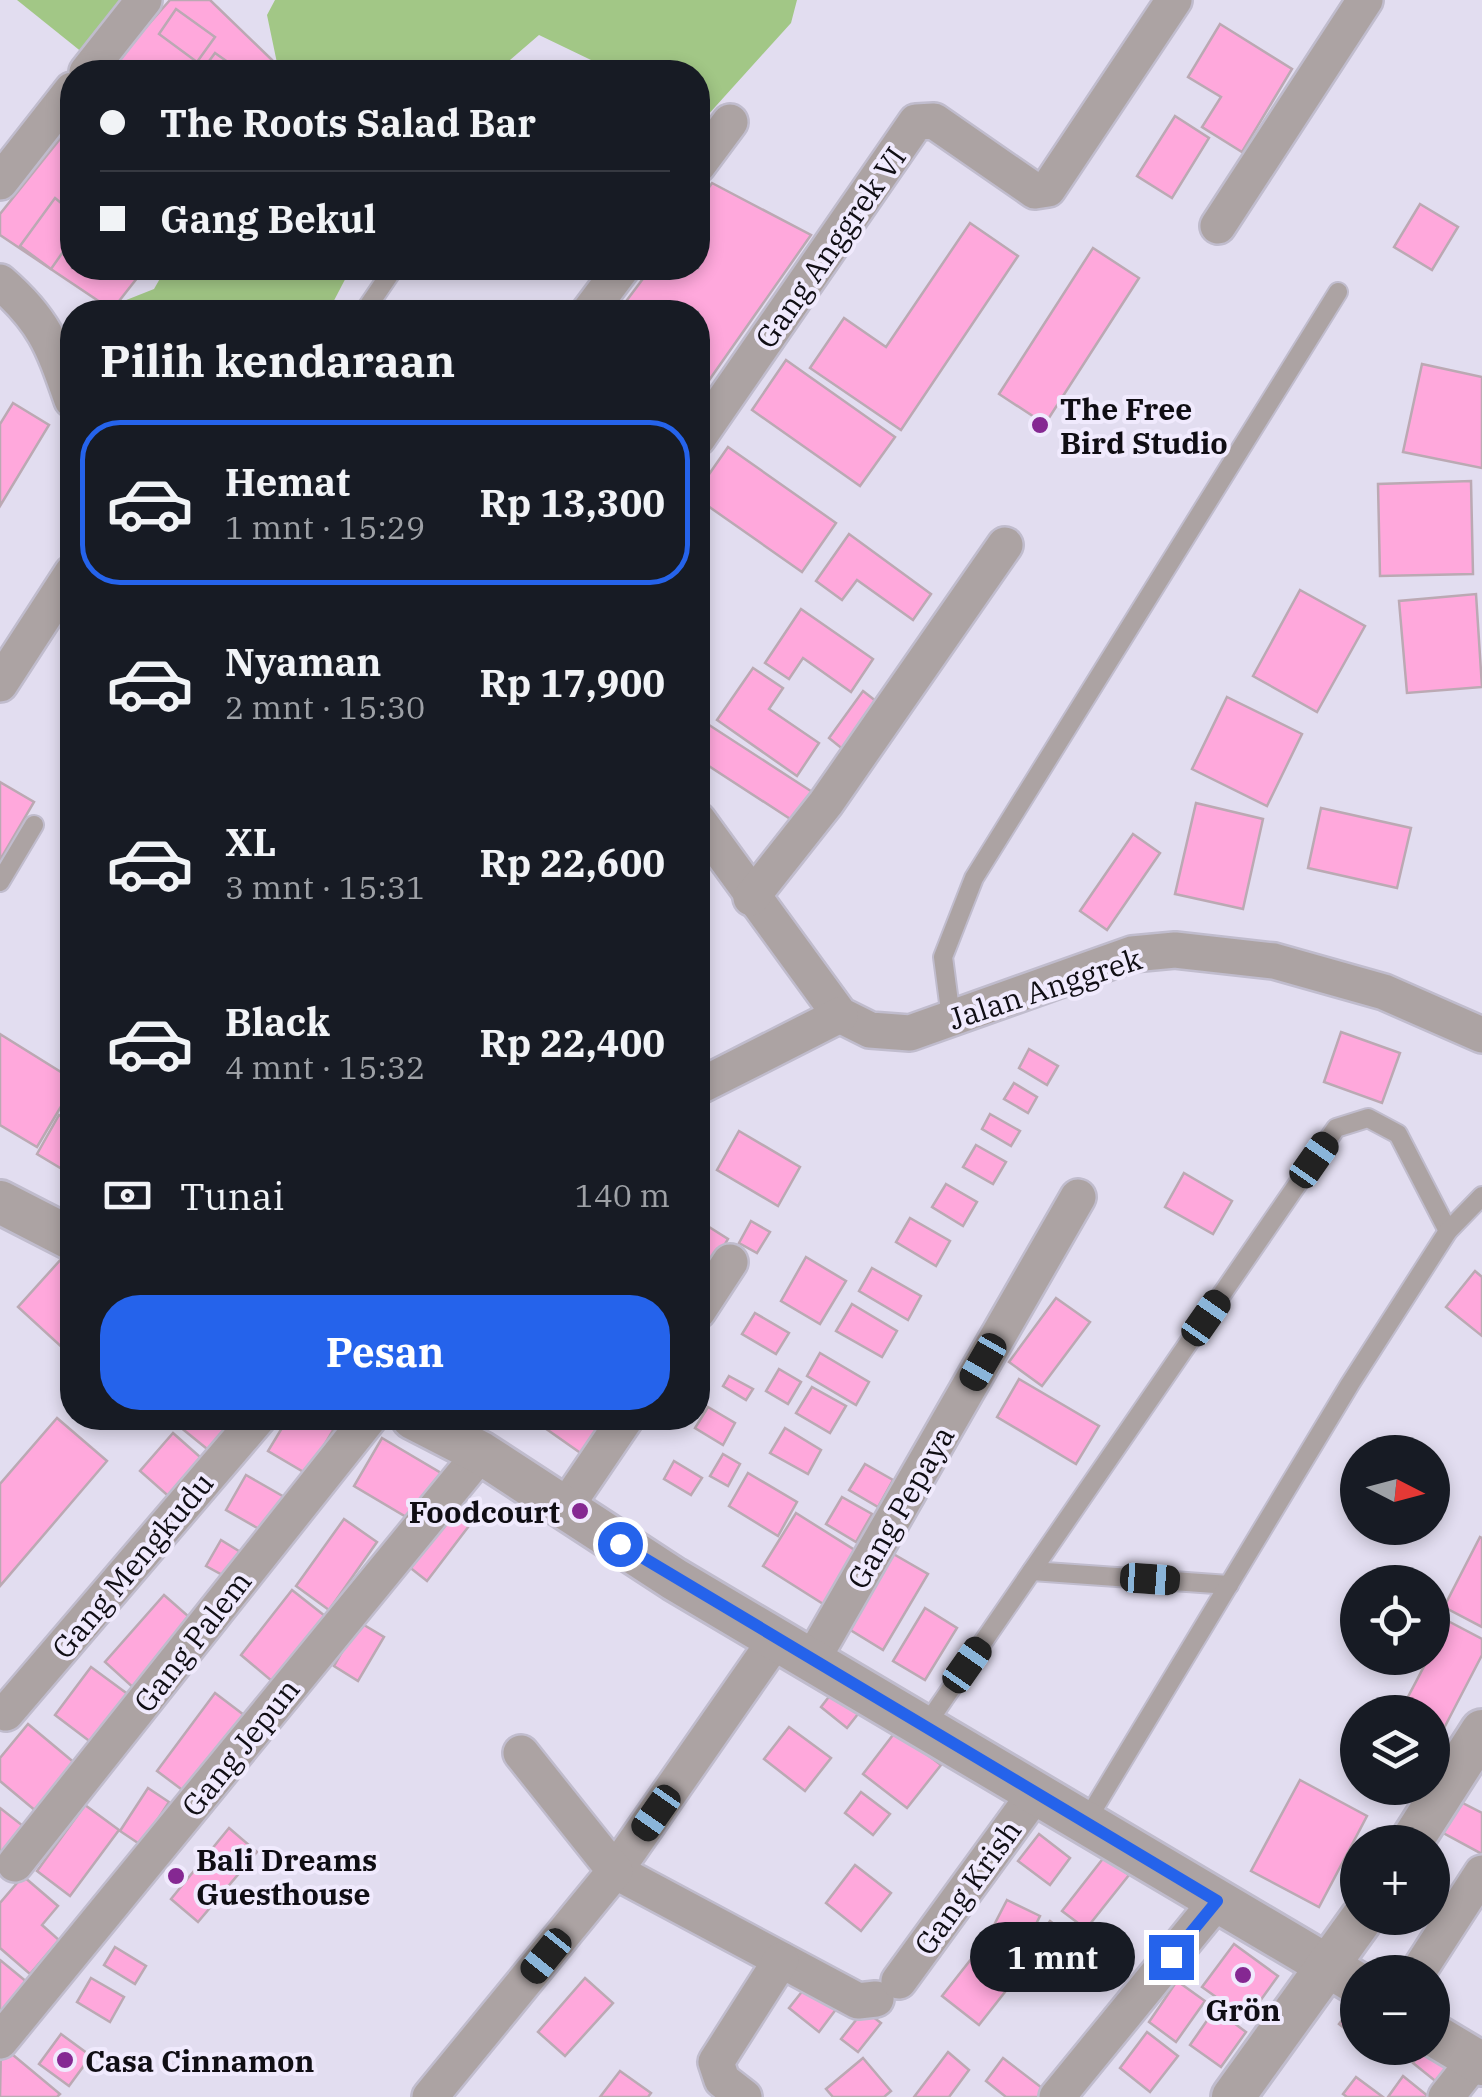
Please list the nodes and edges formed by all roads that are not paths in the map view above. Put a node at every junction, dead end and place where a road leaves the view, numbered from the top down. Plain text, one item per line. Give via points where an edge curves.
1 (144, 0) edge
2 (1174, 0) edge
3 (1365, 0) edge
4 (96, 60) edge
5 (60, 105) edge
6 (730, 122) dead end
7 (710, 149) edge
8 (0, 182) edge
9 (1218, 226) dead end
10 (0, 282) edge
11 (1338, 292) dead end
12 (60, 366) edge
13 (710, 421) edge
14 (1005, 546) dead end
15 (60, 592) edge
16 (0, 684) edge
17 (34, 825) dead end
18 (710, 838) edge
19 (0, 882) edge
20 (751, 898) junction
21 (840, 1015) junction
22 (951, 1018) junction
23 (1482, 1035) edge
24 (710, 1081) edge
25 (1482, 1196) edge
26 (1078, 1197) dead end
27 (0, 1202) edge
28 (1448, 1231) junction
29 (60, 1233) edge
30 (730, 1262) dead end
31 (710, 1293) edge
32 (248, 1430) edge
33 (359, 1430) edge
34 (437, 1430) edge
35 (618, 1430) edge
36 (481, 1453) junction
37 (565, 1508) junction
38 (1032, 1571) junction
39 (1229, 1585) junction
40 (794, 1649) junction
41 (6, 1713) dead end
42 (923, 1728) junction
43 (1482, 1730) edge
44 (521, 1753) dead end
45 (1035, 1794) junction
46 (1084, 1824) junction
47 (1422, 1825) edge
48 (15, 1864) dead end
49 (615, 1871) junction
50 (1482, 1873) edge
51 (1217, 1901) junction
52 (1429, 1955) edge
53 (781, 1960) junction
54 (1340, 1974) edge
55 (1340, 1979) edge
56 (0, 2041) edge
57 (1450, 2045) edge
58 (1479, 2062) edge
59 (430, 2097) edge
60 (744, 2097) edge
61 (1057, 2097) edge
62 (1232, 2097) edge
63 (1446, 2097) edge

1 - 4 street
2 - 13 street, Gang Anggrek VI via 1048,188 1035,191 934,121 916,122
3 - 9 street
5 - 8 street
6 - 7 street
10 - 12 street via 32,310
11 - 22 lane via 974,878 942,957
14 - 20 street via 826,803
15 - 16 street
17 - 19 lane
18 - 20 street
20 - 21 street
21 - 22 street, Jalan Anggrek via 870,1030 910,1033
21 - 24 street
22 - 23 street, Jalan Anggrek via 1132,954 1175,950 1274,961 1384,992
25 - 28 lane
26 - 40 street, Gang Pepaya
27 - 29 street
28 - 38 lane via 1398,1134 1368,1118 1336,1128
28 - 39 lane
30 - 31 street
32 - 41 street, Gang Mengkudu
33 - 48 street, Gang Palem
34 - 36 street
35 - 37 street
36 - 37 street
36 - 56 street, Gang Jepun
37 - 40 street
38 - 39 lane
38 - 42 lane
39 - 46 lane
40 - 42 street
40 - 49 street, Gang Pepaya
42 - 45 street
43 - 47 street
44 - 49 street
45 - 46 street
45 - 53 street, Gang Krish via 877,1994
46 - 51 street
49 - 53 street
49 - 59 street, Gang Pepaya
50 - 52 street
51 - 54 street
51 - 61 street
53 - 60 street via 716,2062 722,2080
55 - 62 street
57 - 58 street
58 - 63 street

